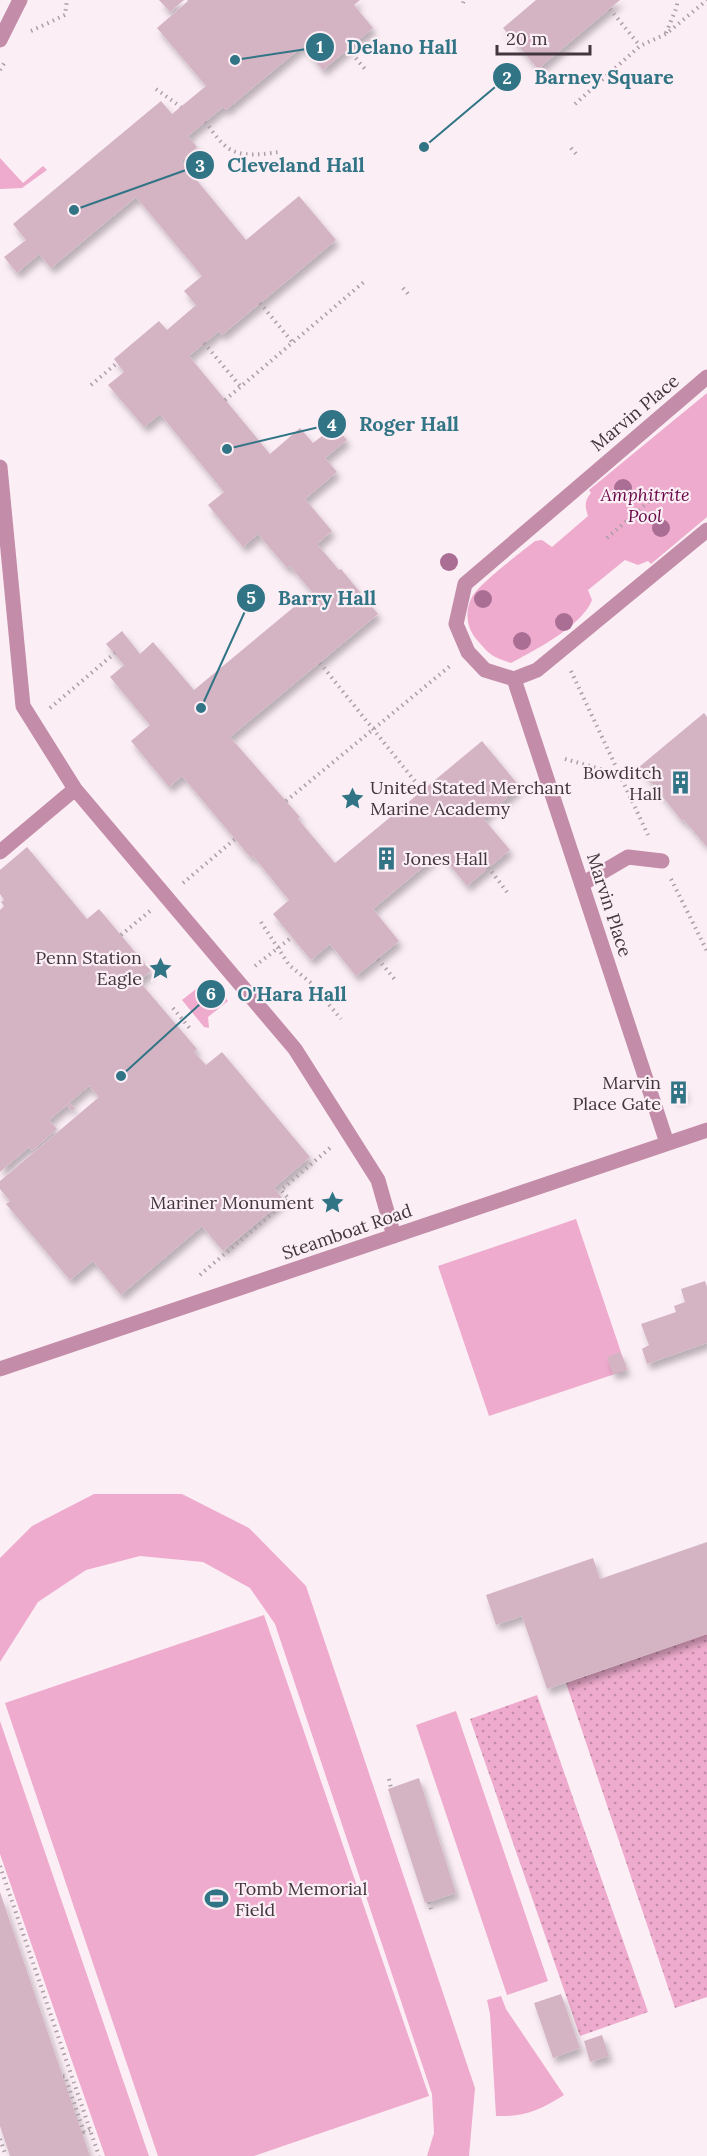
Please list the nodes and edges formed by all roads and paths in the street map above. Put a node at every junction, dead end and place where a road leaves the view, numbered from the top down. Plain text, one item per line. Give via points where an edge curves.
1 (20, 0) edge
2 (67, 0) edge
3 (678, 0) edge
4 (707, 0) edge
5 (610, 9) dead end
6 (26, 33) dead end
7 (666, 34) junction
8 (0, 40) edge
9 (640, 46) junction
10 (348, 49) dead end
11 (6, 61) dead end
12 (365, 69) dead end
13 (0, 70) edge
14 (156, 89) dead end
15 (574, 104) dead end
16 (181, 107) dead end
17 (205, 122) dead end
18 (571, 148) dead end
19 (280, 152) dead end
20 (576, 154) dead end
21 (365, 281) dead end
22 (403, 288) dead end
23 (408, 294) dead end
24 (260, 303) dead end
25 (204, 343) dead end
26 (293, 343) junction
27 (117, 363) dead end
28 (707, 378) edge
29 (91, 385) dead end
30 (241, 387) junction
31 (225, 400) dead end
32 (0, 467) edge
33 (653, 498) dead end
34 (707, 530) edge
35 (607, 538) dead end
36 (561, 651) junction
37 (468, 652) junction
38 (115, 653) dead end
39 (320, 663) dead end
40 (514, 679) junction
41 (33, 722) junction
42 (373, 729) junction
43 (538, 752) junction
44 (619, 774) junction
45 (75, 789) junction
46 (422, 790) dead end
47 (286, 801) dead end
48 (235, 839) dead end
49 (0, 852) edge
50 (662, 861) junction
51 (488, 867) dead end
52 (582, 884) junction
53 (507, 892) dead end
54 (167, 897) junction
55 (261, 922) dead end
56 (121, 935) dead end
57 (292, 937) dead end
58 (278, 947) junction
59 (707, 951) edge
60 (378, 959) dead end
61 (237, 981) junction
62 (396, 981) dead end
63 (173, 1008) dead end
64 (341, 1019) dead end
65 (191, 1030) dead end
66 (707, 1130) edge
67 (667, 1143) junction
68 (331, 1147) dead end
69 (394, 1236) junction
70 (197, 1278) dead end
71 (0, 1369) edge
72 (388, 1779) dead end
73 (391, 1788) dead end
74 (0, 1866) edge
75 (429, 1902) dead end
76 (432, 1909) dead end
77 (63, 2076) dead end
78 (90, 2130) junction
79 (0, 2139) edge
80 (6, 2156) edge
81 (99, 2156) edge

1 - 8 street
2 - 6 path via 65,15
3 - 7 path
4 - 7 path
5 - 9 path
7 - 9 path
9 - 15 path
10 - 12 path
11 - 13 path
14 - 16 path
17 - 19 path via 228,148 253,154
18 - 20 path
21 - 26 path
22 - 23 path
24 - 26 path
25 - 30 path
26 - 30 path
27 - 29 path
28 - 37 street, Marvin Place via 465,584 456,624
30 - 31 path
32 - 41 street via 23,706
33 - 35 path
34 - 36 street
36 - 40 street via 537,670
36 - 44 path
37 - 40 street, Marvin Place via 485,670
37 - 42 path
38 - 41 path
39 - 42 path
40 - 43 street, Marvin Place
41 - 45 street
42 - 46 path
42 - 47 path
43 - 44 path
43 - 52 street, Marvin Place
44 - 50 path
45 - 49 street
45 - 54 street
48 - 54 path
50 - 52 street via 628,857
50 - 59 path
51 - 53 path
52 - 67 street, Marvin Place
54 - 56 path
54 - 61 street
55 - 58 path
57 - 58 path
58 - 61 path
58 - 64 path via 289,965 310,982
60 - 62 path
61 - 69 street via 295,1049 378,1180
63 - 65 path
66 - 67 street, Steamboat Road
67 - 69 street, Steamboat Road
68 - 70 path via 281,1190 289,1199
69 - 71 street, Steamboat Road
72 - 73 path
74 - 78 path
75 - 76 path
77 - 78 path via 84,2132
78 - 81 path
79 - 80 path

